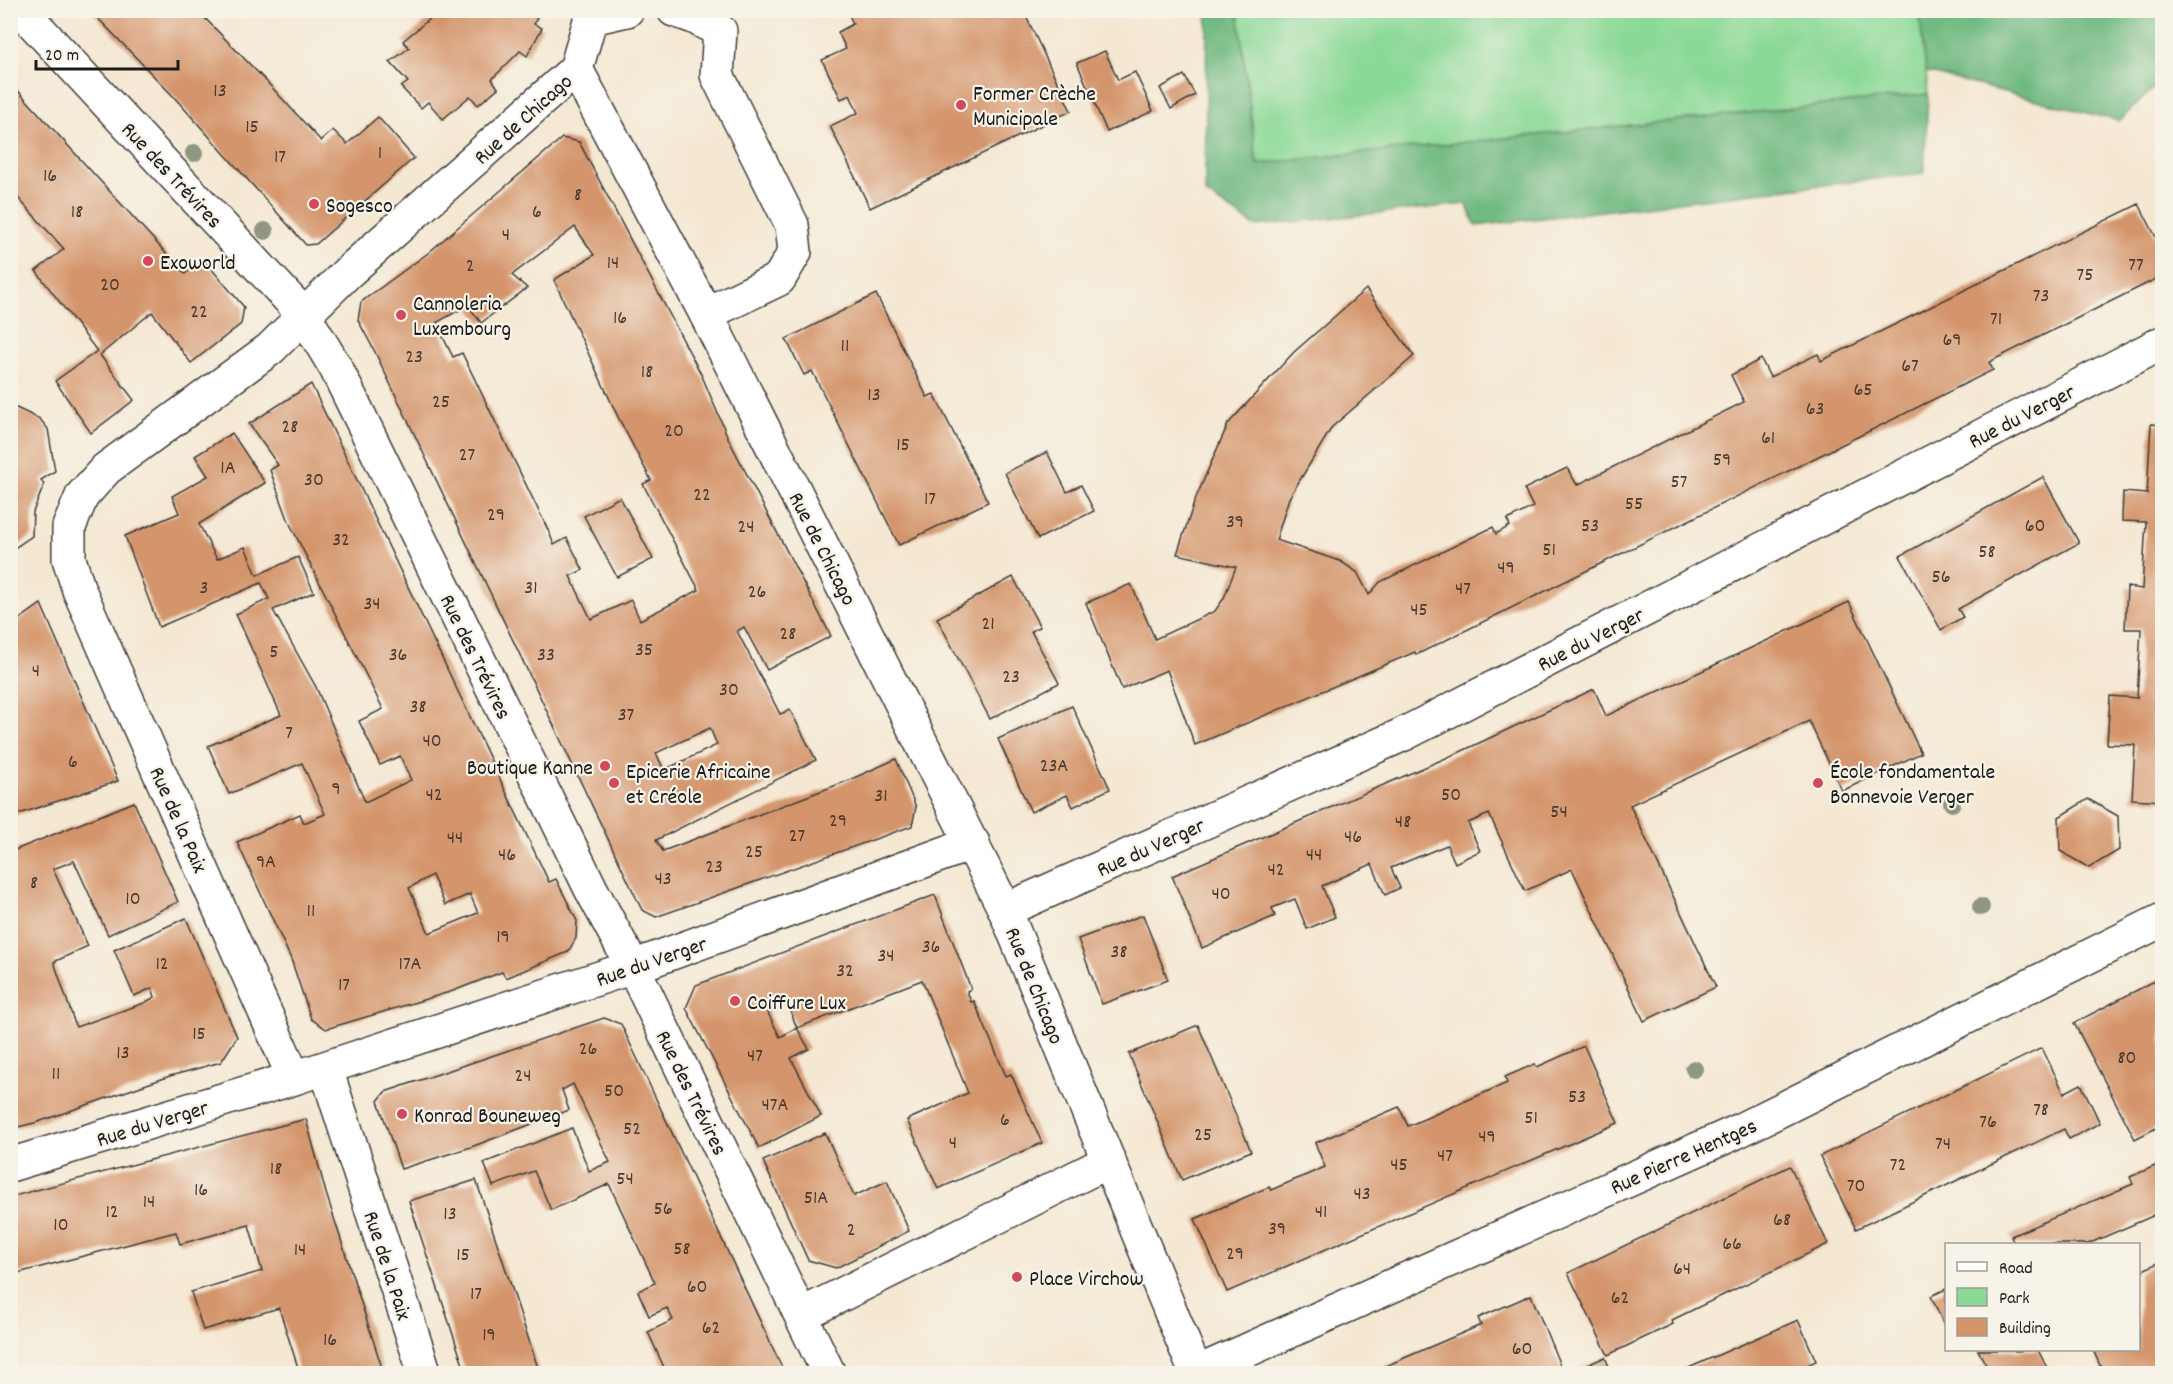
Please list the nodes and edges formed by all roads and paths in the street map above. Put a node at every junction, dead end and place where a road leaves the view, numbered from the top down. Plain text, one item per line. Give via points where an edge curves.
1 (21, 10) edge
2 (627, 10) edge
3 (674, 10) edge
4 (593, 14) edge
5 (576, 69) junction
6 (706, 314) junction
7 (304, 315) junction
8 (2163, 343) edge
9 (973, 843) junction
10 (1005, 910) junction
11 (2163, 920) edge
12 (633, 967) junction
13 (326, 1069) junction
14 (294, 1078) junction
15 (1109, 1161) junction
16 (10, 1165) edge
17 (801, 1315) junction
18 (1195, 1373) edge
19 (425, 1374) edge
20 (829, 1374) edge

1 - 7 street, Rue des Trévires
2 - 4 street
3 - 6 street via 720,31 717,75 792,225 795,252 779,279
4 - 5 street
5 - 6 street, Rue de Chicago
5 - 7 street, Rue de Chicago
6 - 9 street, Rue de Chicago
7 - 12 street, Rue des Trévires via 336,368
7 - 14 street, Rue de la Paix via 270,348 106,469 82,496 69,526 69,559 79,590
8 - 10 street, Rue du Verger via 1404,734
9 - 10 street, Rue de Chicago
9 - 12 street, Rue du Verger
10 - 15 street, Rue de Chicago
11 - 18 street, Rue Pierre Hentges via 1734,1133
12 - 13 street, Rue du Verger
12 - 17 street, Rue des Trévires
13 - 14 street
13 - 19 street, Rue de la Paix
14 - 16 street, Rue du Verger
15 - 17 street
15 - 18 street, Rue de Chicago
17 - 20 street, Rue des Trévires

